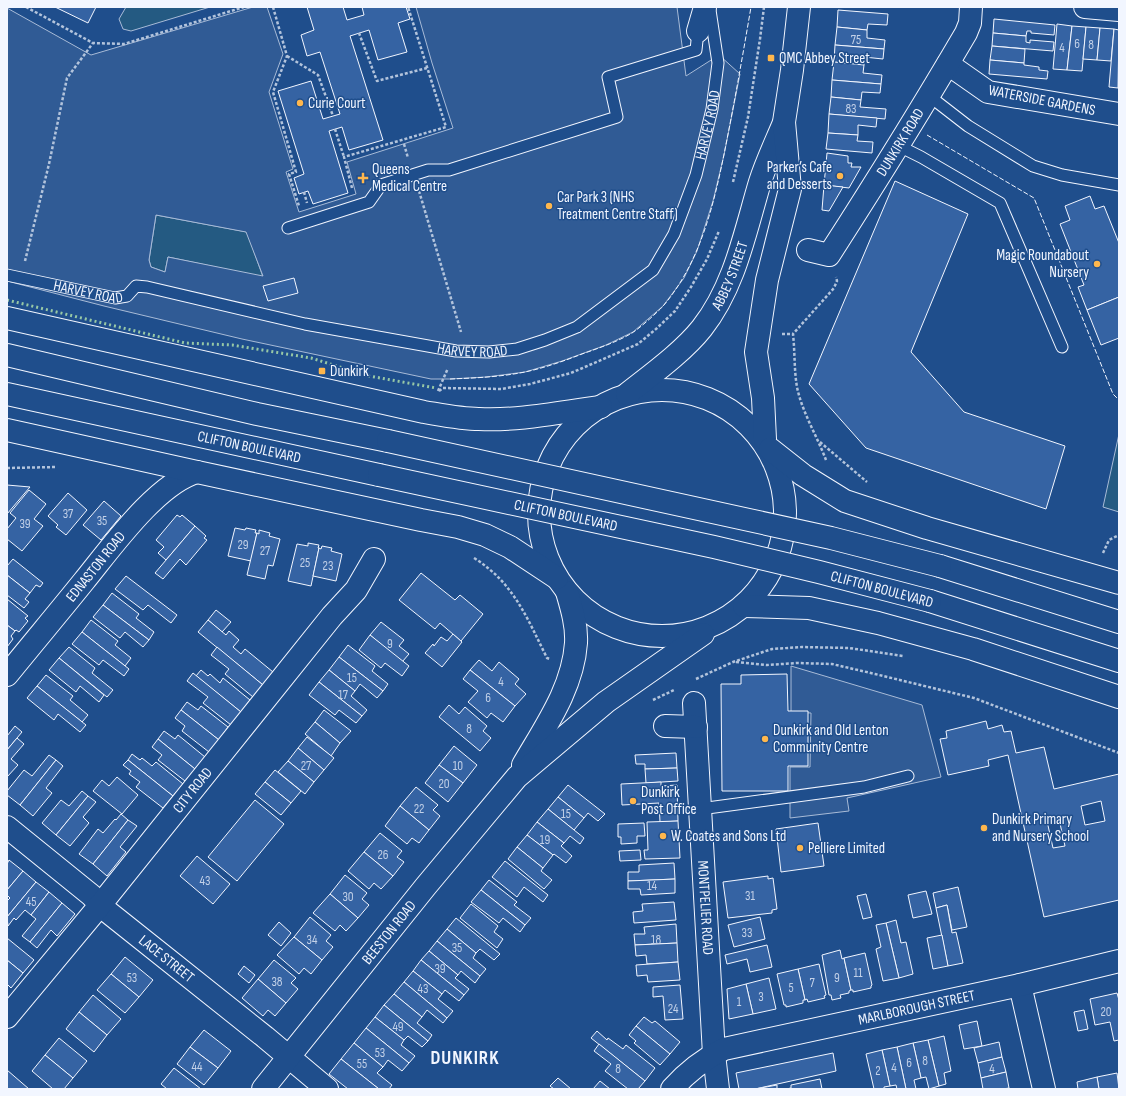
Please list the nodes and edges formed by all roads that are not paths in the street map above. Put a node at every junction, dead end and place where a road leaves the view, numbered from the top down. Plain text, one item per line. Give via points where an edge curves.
1 (705, 7) edge
2 (710, 7) edge
3 (799, 7) edge
4 (971, 7) edge
5 (1085, 7) edge
6 (1119, 10) edge
7 (697, 40) joint
8 (948, 64) junction
9 (928, 95) junction
10 (1119, 114) edge
11 (784, 122) junction
12 (899, 146) junction
13 (1119, 185) edge
14 (288, 228) dead end
15 (808, 250) dead end
16 (7, 275) edge
17 (7, 318) edge
18 (1062, 347) dead end
19 (7, 355) edge
20 (7, 394) edge
21 (626, 395) junction
22 (601, 406) junction
23 (7, 430) edge
24 (768, 444) junction
25 (197, 472) junction
26 (374, 560) dead end
27 (1119, 583) edge
28 (562, 585) junction
29 (744, 606) junction
30 (1119, 622) edge
31 (716, 626) junction
32 (1119, 661) edge
33 (7, 675) edge
34 (1119, 697) edge
35 (694, 703) dead end
36 (665, 726) dead end
37 (696, 727) junction
38 (908, 776) dead end
39 (517, 777) junction
40 (700, 809) junction
41 (7, 827) edge
42 (100, 904) junction
43 (1119, 961) edge
44 (1020, 985) junction
45 (7, 1018) edge
46 (714, 1054) junction
47 (289, 1057) junction
48 (263, 1089) edge
49 (327, 1089) edge
50 (672, 1089) edge
51 (718, 1089) edge
52 (1044, 1089) edge

1 - 7 main road
2 - 16 lane, HARVEY ROAD via 718,63 712,109 696,175 674,234 653,270 577,327 545,340 502,351 456,351 305,324 147,287 136,286 127,296 115,298
3 - 11 main road, ABBEY STREET
4 - 8 main road, DUNKIRK ROAD via 970,23 966,33
5 - 6 main road
7 - 14 lane via 608,77 617,117 449,170 428,170 381,185 369,202
8 - 9 main road, DUNKIRK ROAD
8 - 10 main road, WATERSIDE GARDENS via 988,92
9 - 12 main road, DUNKIRK ROAD
9 - 13 lane via 968,126 1033,166 1062,176
11 - 21 main road, ABBEY STREET via 760,180 746,234 715,309 702,329
11 - 24 main road, ABBEY STREET via 790,189 767,280 756,352
12 - 15 main road, DUNKIRK ROAD via 829,255
12 - 18 lane via 921,156 1000,203
17 - 22 main road via 449,416 501,419
19 - 30 main road, bridge via 257,414 831,538 940,566
20 - 32 main road, CLIFTON BOULEVARD, bridge via 819,572 930,601
21 - 22 main road
21 - 24 main road via 650,390 676,390 699,395 722,404 742,417
22 - 28 main road via 577,424 559,447 546,474 540,503 541,532 547,557
23 - 25 main road
24 - 27 main road via 803,475 845,501 927,528
24 - 29 main road via 778,474 782,531 775,557 761,584
25 - 28 main road via 458,527 485,535 510,547
25 - 33 main road, EDNASTON ROAD via 180,479 134,519
26 - 42 main road, CITY ROAD via 356,590 332,616
28 - 31 main road via 598,619 626,631 656,637 687,635
28 - 39 main road via 575,622 576,642 572,667 565,690
29 - 31 main road
29 - 34 main road via 809,608 878,623 973,649
31 - 39 main road via 606,702
35 - 37 main road, MONTPELIER ROAD
36 - 37 main road
37 - 40 main road, MONTPELIER ROAD
38 - 40 lane via 864,787
39 - 47 main road, BEESTON ROAD
40 - 46 main road, MONTPELIER ROAD
41 - 42 main road, LACE STREET
42 - 45 main road, CITY ROAD
42 - 47 main road, LACE STREET
43 - 44 main road, MARLBOROUGH STREET
44 - 46 main road, MARLBOROUGH STREET via 724,1049
44 - 52 main road
46 - 50 main road, MARLBOROUGH STREET via 691,1070
46 - 51 main road, MONTPELIER ROAD
47 - 48 main road, BEESTON ROAD
47 - 49 main road, LACE STREET

